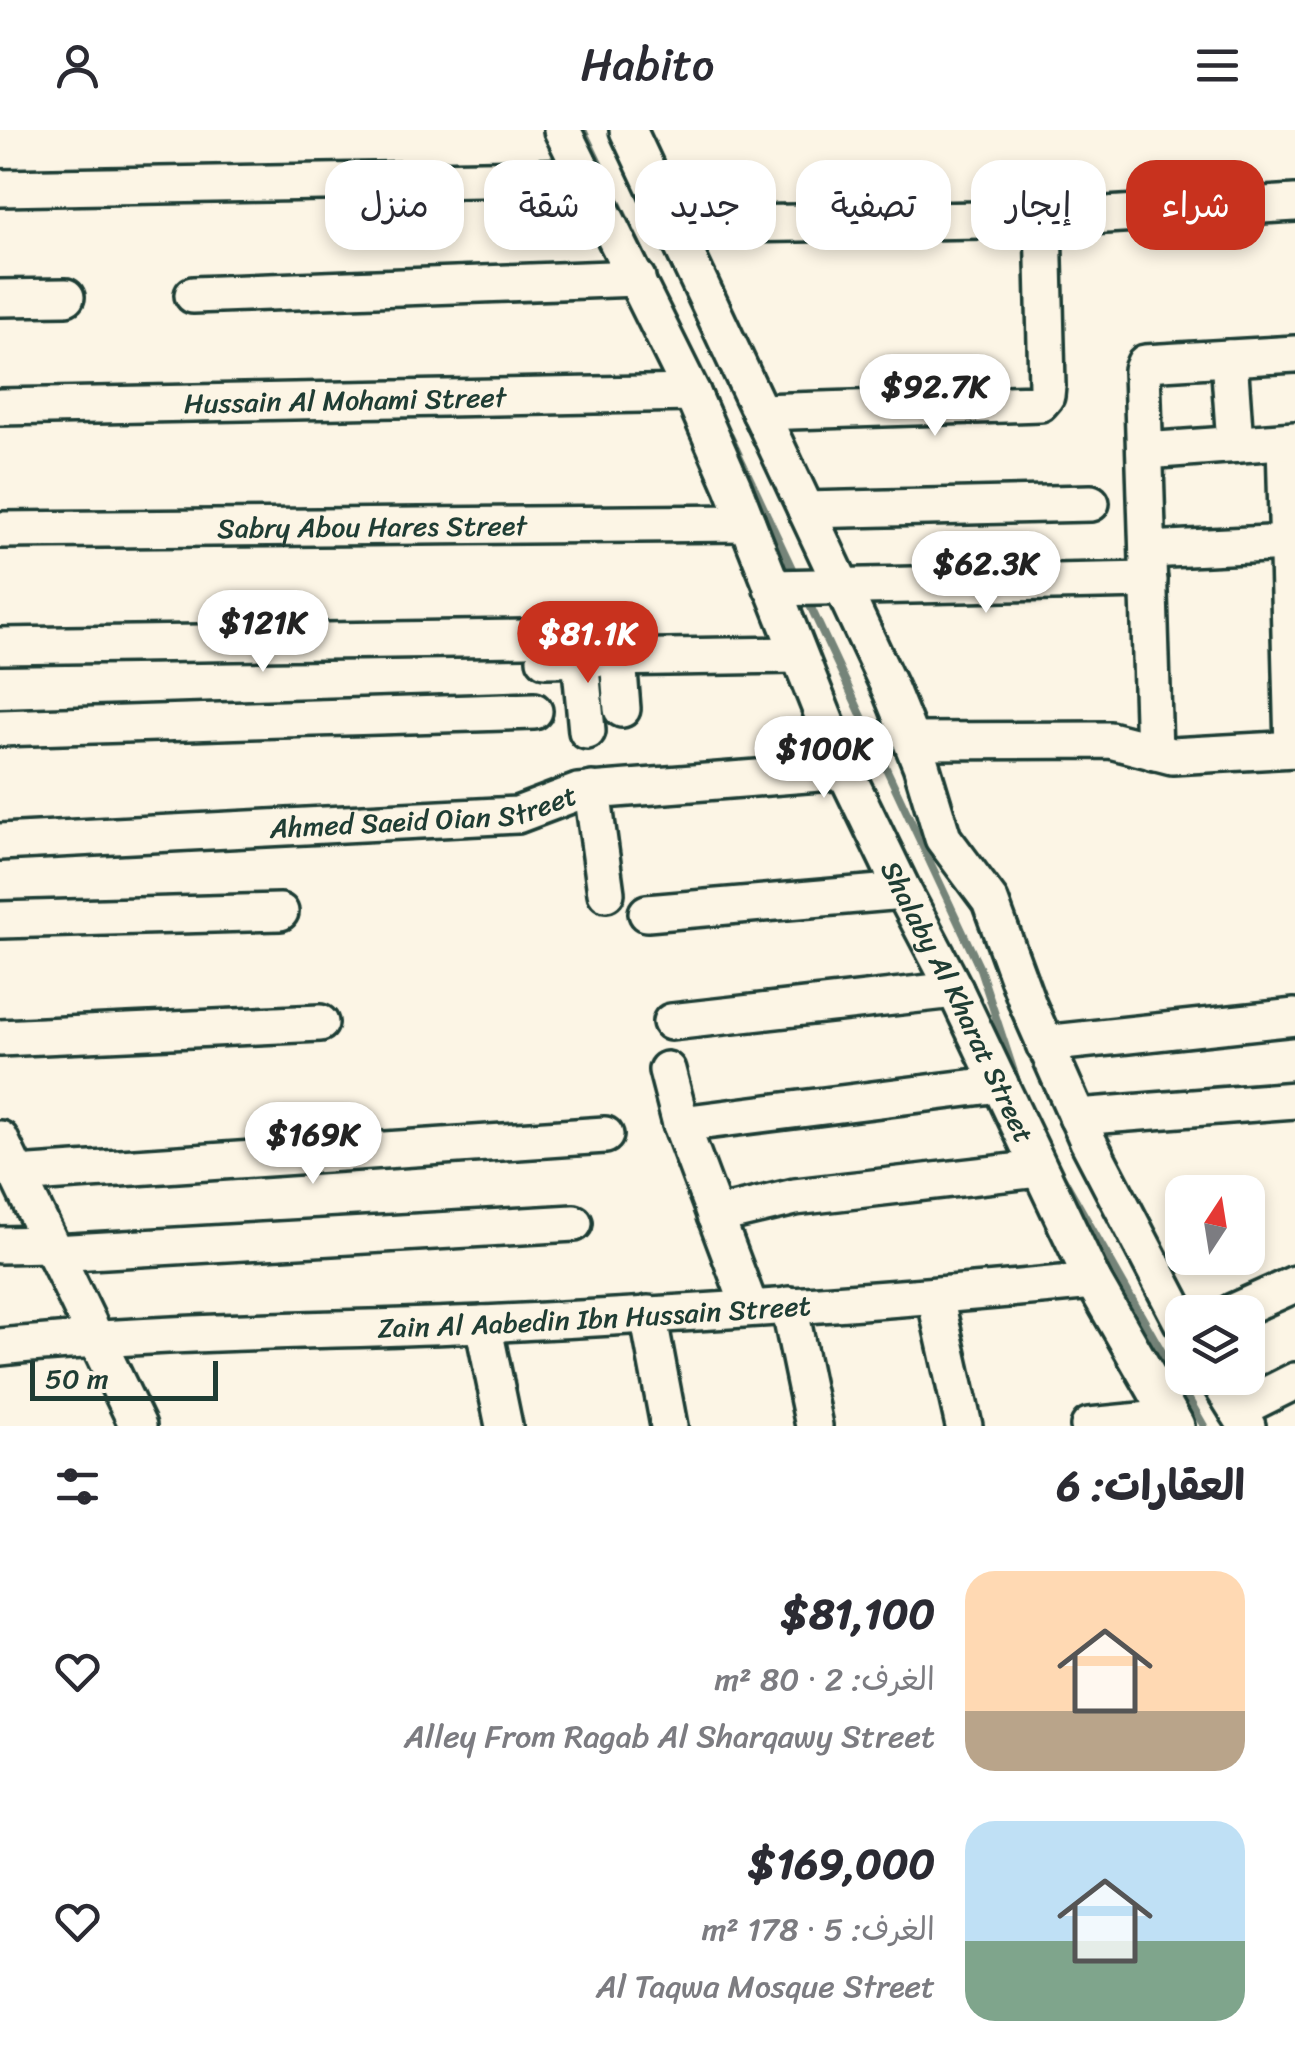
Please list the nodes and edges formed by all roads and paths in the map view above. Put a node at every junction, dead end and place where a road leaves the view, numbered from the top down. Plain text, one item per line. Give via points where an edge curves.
1 (562, 130) edge
2 (628, 130) edge
3 (577, 160) edge
4 (642, 160) edge
5 (484, 179) edge
6 (0, 188) edge
7 (1295, 203) edge
8 (1106, 215) edge
9 (971, 220) edge
10 (776, 223) edge
11 (615, 234) edge
12 (684, 250) edge
13 (1044, 250) edge
14 (638, 278) junction
15 (192, 295) dead end
16 (66, 297) dead end
17 (0, 298) edge
18 (1295, 354) edge
19 (1228, 358) junction
20 (692, 392) junction
21 (0, 406) edge
22 (760, 412) junction
23 (1290, 441) edge
24 (1235, 444) junction
25 (1145, 451) junction
26 (1091, 503) dead end
27 (806, 510) junction
28 (747, 523) junction
29 (0, 530) edge
30 (1288, 543) junction
31 (1148, 565) junction
32 (833, 587) junction
33 (780, 588) junction
34 (0, 646) edge
35 (550, 652) junction
36 (796, 655) junction
37 (618, 658) junction
38 (622, 709) dead end
39 (534, 711) dead end
40 (0, 728) edge
41 (588, 731) dead end
42 (912, 741) junction
43 (1294, 749) edge
44 (1154, 752) junction
45 (845, 771) junction
46 (592, 790) junction
47 (0, 842) edge
48 (902, 891) junction
49 (606, 893) dead end
50 (280, 912) dead end
51 (647, 913) dead end
52 (0, 920) edge
53 (955, 990) junction
54 (1295, 1017) edge
55 (672, 1022) dead end
56 (320, 1023) dead end
57 (0, 1038) edge
58 (1044, 1044) junction
59 (667, 1070) dead end
60 (1000, 1084) junction
61 (1295, 1100) edge
62 (1077, 1117) junction
63 (681, 1124) junction
64 (605, 1135) dead end
65 (6, 1155) edge
66 (1038, 1170) junction
67 (715, 1216) junction
68 (574, 1223) dead end
69 (0, 1245) edge
70 (52, 1248) junction
71 (1093, 1281) junction
72 (1295, 1284) edge
73 (936, 1297) junction
74 (1265, 1298) edge
75 (789, 1305) junction
76 (750, 1308) junction
77 (1148, 1310) edge
78 (648, 1314) junction
79 (483, 1324) junction
80 (94, 1338) junction
81 (0, 1347) edge
82 (1295, 1381) edge
83 (1228, 1395) edge
84 (1242, 1418) edge
85 (1173, 1422) edge
86 (138, 1426) edge
87 (504, 1426) edge
88 (669, 1426) edge
89 (814, 1426) edge
90 (964, 1426) edge
91 (1089, 1426) edge

1 - 3 street, Shalaby Al Kharat Street
2 - 4 street, Shalaby Al Kharat Street
5 - 6 street
7 - 8 street
9 - 10 street
11 - 14 street, Shalaby Al Kharat Street
12 - 22 street, Shalaby Al Kharat Street
13 - 22 street via 1047,386 1040,403
14 - 15 street
14 - 20 street, Shalaby Al Kharat Street
16 - 17 street
18 - 19 street
19 - 24 street
19 - 25 street via 1144,363
20 - 21 street, Hussain Al Mohami Street
20 - 28 street, Shalaby Al Kharat Street
22 - 27 street, Shalaby Al Kharat Street
23 - 24 street
23 - 30 street
24 - 25 street
25 - 31 street
26 - 27 street
27 - 32 street, Shalaby Al Kharat Street
28 - 29 street, Sabry Abou Hares Street
28 - 33 street, Shalaby Al Kharat Street
30 - 31 street
30 - 43 street
31 - 32 street
31 - 44 street
32 - 33 street
32 - 42 street, Shalaby Al Kharat Street
33 - 36 street, Shalaby Al Kharat Street
34 - 35 street
35 - 37 street
35 - 41 street
36 - 37 street
36 - 45 street, Shalaby Al Kharat Street
37 - 38 street
39 - 40 street
42 - 44 street via 1110,740
42 - 58 street, Shalaby Al Kharat Street via 943,838 990,900
43 - 44 street
45 - 46 street, Ahmed Saeid Oian Street
45 - 48 street, Shalaby Al Kharat Street
46 - 47 street, Ahmed Saeid Oian Street via 517,816
46 - 49 street
48 - 51 street
48 - 53 street, Shalaby Al Kharat Street
50 - 52 street
53 - 55 street
53 - 60 street, Shalaby Al Kharat Street
54 - 58 street
56 - 57 street
58 - 62 street, Shalaby Al Kharat Street
59 - 63 street
60 - 63 street
60 - 66 street, Shalaby Al Kharat Street
61 - 62 street
62 - 77 street, Shalaby Al Kharat Street
63 - 67 street
64 - 65 street
65 - 70 street
66 - 67 street via 795,1197
66 - 71 street, Shalaby Al Kharat Street
67 - 76 street
68 - 70 street
69 - 70 street
70 - 80 street
71 - 73 street, Zain Al Aabedin Ibn Hussain Street
71 - 77 street, Shalaby Al Kharat Street
72 - 74 street
73 - 75 street, Zain Al Aabedin Ibn Hussain Street
73 - 90 street
75 - 76 street, Zain Al Aabedin Ibn Hussain Street
75 - 89 street
76 - 78 street, Zain Al Aabedin Ibn Hussain Street
77 - 85 street, Shalaby Al Kharat Street
78 - 79 street, Zain Al Aabedin Ibn Hussain Street
78 - 88 street
79 - 80 street, Zain Al Aabedin Ibn Hussain Street
79 - 87 street
80 - 81 street, Zain Al Aabedin Ibn Hussain Street
80 - 86 street
82 - 84 street
83 - 84 street
85 - 91 street

